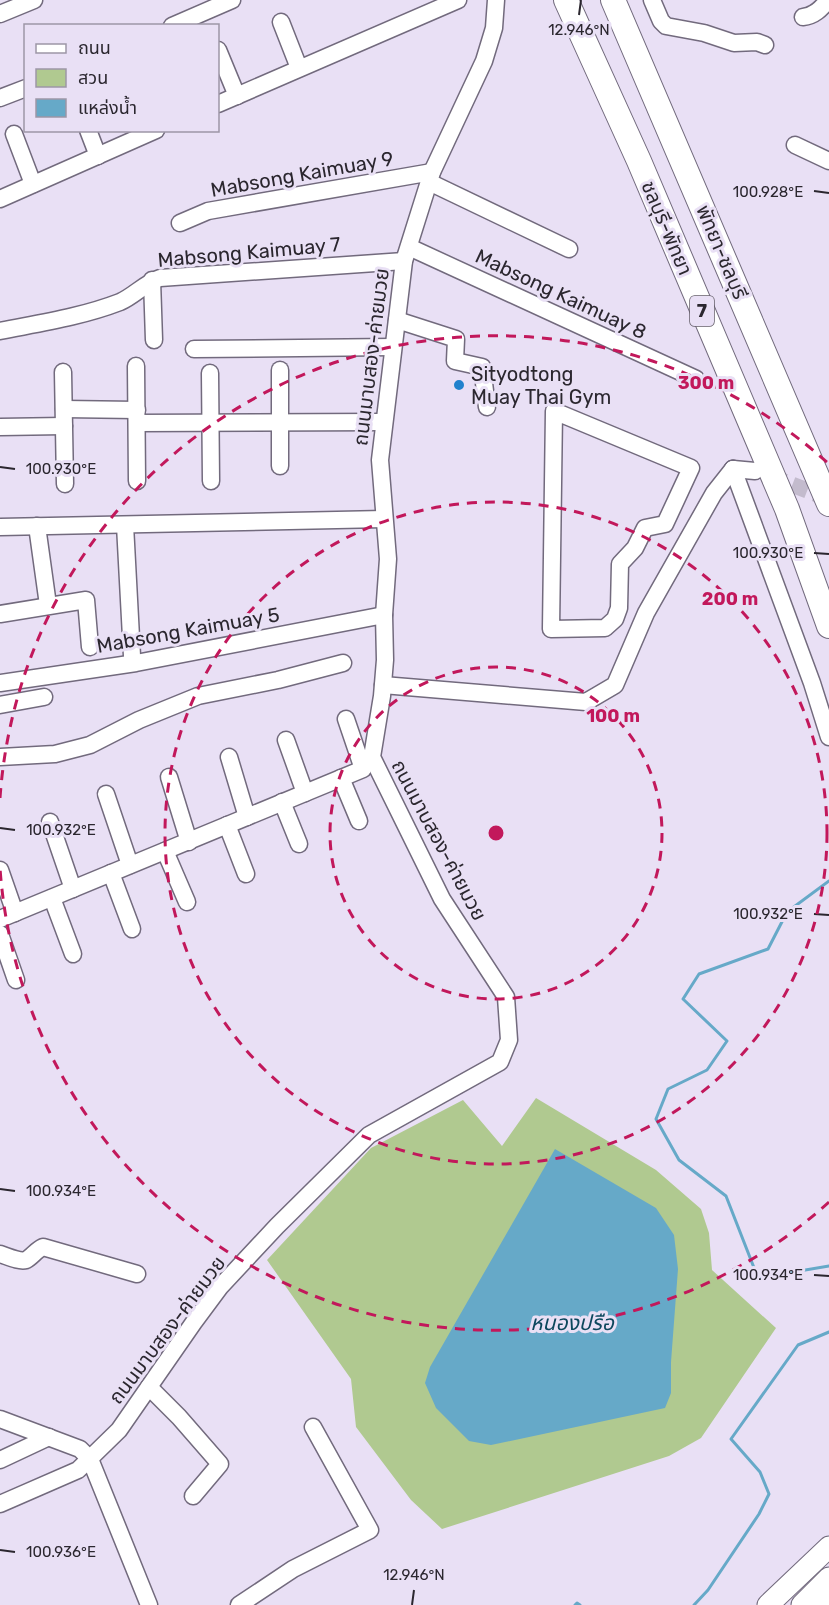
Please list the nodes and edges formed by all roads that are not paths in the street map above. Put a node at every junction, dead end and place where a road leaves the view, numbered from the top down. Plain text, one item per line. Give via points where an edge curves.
1 (34, 0) edge
2 (232, 0) edge
3 (458, 0) edge
4 (496, 0) edge
5 (566, 0) edge
6 (614, 0) edge
7 (652, 0) edge
8 (828, 0) edge
9 (0, 14) edge
10 (802, 17) dead end
11 (281, 22) dead end
12 (177, 24) edge
13 (765, 45) dead end
14 (219, 52) edge
15 (300, 68) junction
16 (24, 88) edge
17 (237, 96) junction
18 (0, 98) edge
19 (219, 104) edge
20 (89, 132) edge
21 (152, 132) edge
22 (14, 134) dead end
23 (795, 145) dead end
24 (98, 156) junction
25 (829, 161) edge
26 (431, 177) junction
27 (33, 184) junction
28 (0, 199) edge
29 (180, 223) dead end
30 (569, 249) dead end
31 (406, 254) junction
32 (152, 280) junction
33 (397, 320) junction
34 (0, 331) edge
35 (154, 340) dead end
36 (393, 347) junction
37 (194, 349) dead end
38 (136, 366) dead end
39 (280, 370) dead end
40 (63, 372) dead end
41 (210, 373) dead end
42 (696, 379) dead end
43 (487, 407) dead end
44 (64, 417) junction
45 (137, 417) junction
46 (383, 422) junction
47 (210, 423) junction
48 (280, 423) junction
49 (0, 427) edge
50 (280, 466) dead end
51 (733, 469) junction
52 (755, 471) tunnel mouth
53 (137, 481) dead end
54 (211, 481) dead end
55 (65, 484) dead end
56 (829, 504) edge
57 (384, 519) junction
58 (125, 525) junction
59 (36, 526) junction
60 (0, 527) edge
61 (48, 605) junction
62 (619, 608) junction
63 (646, 613) junction
64 (0, 614) edge
65 (384, 615) junction
66 (829, 626) edge
67 (90, 647) dead end
68 (132, 656) dead end
69 (343, 663) dead end
70 (0, 683) edge
71 (383, 685) junction
72 (44, 697) dead end
73 (0, 705) edge
74 (346, 719) dead end
75 (829, 737) edge
76 (286, 740) dead end
77 (0, 757) edge
78 (229, 757) dead end
79 (169, 777) dead end
80 (341, 778) junction
81 (305, 793) junction
82 (106, 794) dead end
83 (282, 802) junction
84 (247, 817) junction
85 (359, 821) dead end
86 (50, 822) dead end
87 (227, 825) junction
88 (189, 842) junction
89 (299, 844) dead end
90 (165, 851) junction
91 (130, 865) junction
92 (0, 870) edge
93 (111, 873) junction
94 (246, 874) dead end
95 (73, 889) junction
96 (52, 897) junction
97 (187, 902) dead end
98 (7, 916) edge
99 (132, 929) dead end
100 (0, 934) edge
101 (74, 954) dead end
102 (16, 980) dead end
103 (0, 1254) edge
104 (137, 1274) dead end
105 (149, 1387) junction
106 (0, 1419) edge
107 (313, 1427) dead end
108 (49, 1437) junction
109 (90, 1459) junction
110 (0, 1460) edge
111 (193, 1496) dead end
112 (0, 1504) edge
113 (829, 1547) edge
114 (829, 1578) edge
115 (829, 1600) edge
116 (148, 1605) edge
117 (239, 1605) edge
118 (768, 1605) edge
119 (802, 1605) edge
120 (824, 1605) edge

1 - 9 street
2 - 12 street
3 - 15 street
4 - 26 street, ถนนมาบสอง-ค่ายมวย via 494,28 484,62
5 - 66 highway, ชลบุรี-พัทยา / 7 via 787,509
6 - 56 highway, พัทยา-ชลบุรี / 7
7 - 13 street via 666,26 734,43
8 - 10 street via 821,9
11 - 15 street
14 - 17 street
15 - 17 street
16 - 18 street
17 - 19 street
20 - 24 street
21 - 24 street
22 - 27 street
23 - 25 street
24 - 27 street
26 - 29 street, Mabsong Kaimuay 9 via 208,211
26 - 30 street
26 - 31 street, ถนนมาบสอง-ค่ายมวย
27 - 28 street
31 - 32 street, Mabsong Kaimuay 7
31 - 33 street, ถนนมาบสอง-ค่ายมวย
31 - 42 street, Mabsong Kaimuay 8
32 - 34 street, Mabsong Kaimuay 7 via 123,301 87,313
32 - 35 street
33 - 36 street, ถนนมาบสอง-ค่ายมวย
33 - 43 street via 456,339 455,361 482,367
36 - 37 street
36 - 46 street, ถนนมาบสอง-ค่ายมวย
38 - 45 street
39 - 48 street
40 - 44 street
41 - 47 street
44 - 45 street
44 - 49 street
44 - 55 street
45 - 47 street
45 - 53 street
46 - 48 street
46 - 57 street, ถนนมาบสอง-ค่ายมวย via 380,460
47 - 48 street
47 - 54 street
48 - 50 street
51 - 52 street
51 - 63 street via 714,493
51 - 75 street
57 - 58 street
57 - 65 street, ถนนมาบสอง-ค่ายมวย via 388,559
58 - 59 street
58 - 68 street
59 - 60 street
59 - 61 street
61 - 64 street
61 - 67 street via 86,600
62 - 62 street via 620,564 635,548 645,528 665,524 691,468 554,411 550,629 605,628 615,619
62 - 63 street
63 - 71 street via 615,686 586,702
65 - 70 street, Mabsong Kaimuay 5 via 136,663
65 - 71 street, ถนนมาบสอง-ค่ายมวย
69 - 77 street via 198,696 90,745 55,754
71 - 105 street, ถนนมาบสอง-ค่ายมวย via 372,757 442,899 506,997 509,1040 500,1062 369,1135 220,1287
72 - 73 street
74 - 80 street via 363,769
76 - 81 street
78 - 84 street
79 - 88 street
80 - 81 street
80 - 85 street
81 - 83 street
82 - 91 street
83 - 84 street
83 - 89 street
84 - 87 street
86 - 95 street
87 - 88 street
87 - 94 street
88 - 90 street
90 - 91 street
90 - 97 street
91 - 93 street
92 - 98 street
93 - 95 street
93 - 99 street
95 - 96 street
96 - 98 street
96 - 101 street
100 - 102 street
103 - 104 street via 22,1261 43,1247
105 - 109 street, ถนนมาบสอง-ค่ายมวย via 119,1430
105 - 111 street via 220,1464
106 - 108 street
107 - 117 street via 370,1530 293,1569
108 - 109 street via 80,1449
108 - 110 street
109 - 112 street, ถนนมาบสอง-ค่ายมวย via 78,1470
109 - 116 street
113 - 118 main road
114 - 119 main road
115 - 120 main road

